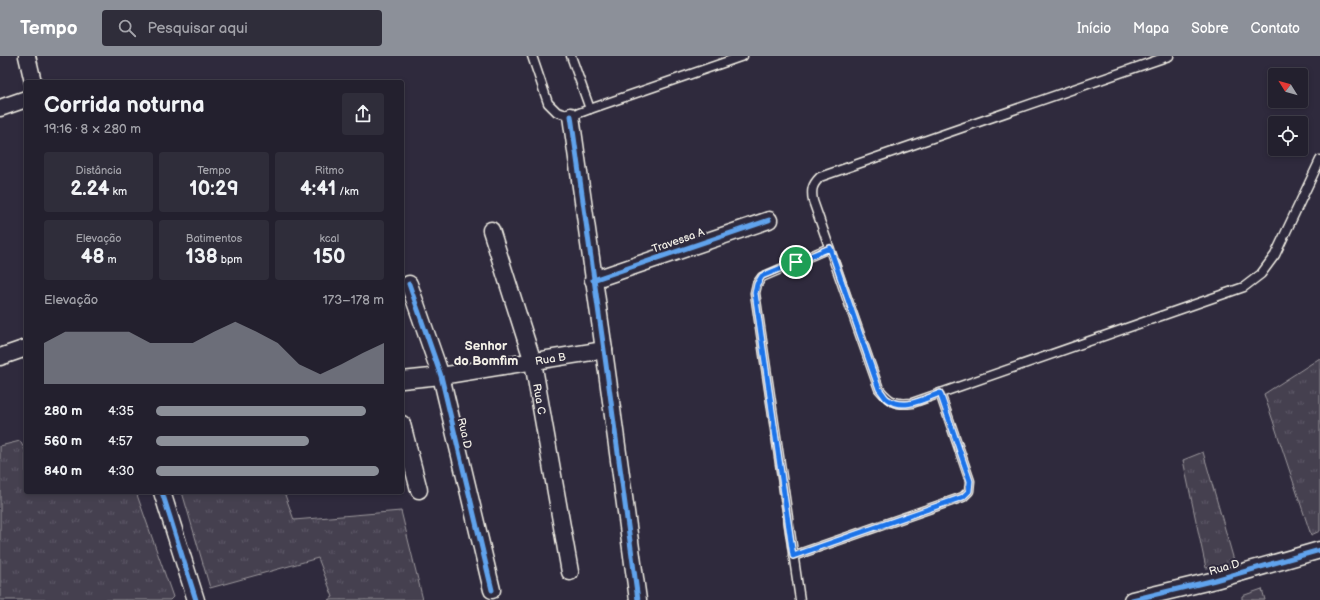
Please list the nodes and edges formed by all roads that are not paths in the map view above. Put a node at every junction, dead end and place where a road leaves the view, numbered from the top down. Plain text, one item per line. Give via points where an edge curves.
1 (27, 56) edge
2 (532, 56) edge
3 (571, 56) edge
4 (743, 56) edge
5 (1169, 56) edge
6 (33, 80) edge
7 (24, 100) edge
8 (0, 108) edge
9 (590, 110) junction
10 (571, 116) junction
11 (1320, 160) edge
12 (769, 220) dead end
13 (491, 230) dead end
14 (830, 248) junction
15 (594, 280) junction
16 (409, 284) dead end
17 (24, 349) edge
18 (604, 350) junction
19 (0, 357) edge
20 (533, 362) junction
21 (441, 376) junction
22 (404, 380) edge
23 (940, 393) junction
24 (404, 432) edge
25 (419, 490) dead end
26 (163, 494) edge
27 (1320, 550) edge
28 (793, 556) junction
29 (570, 572) dead end
30 (492, 590) dead end
31 (196, 600) edge
32 (638, 600) edge
33 (800, 600) edge
34 (1132, 600) edge

1 - 6 street
2 - 10 lane via 548,103 557,112
3 - 9 lane
4 - 9 lane
5 - 14 lane via 820,177 814,183 811,192
7 - 8 street
9 - 10 lane
10 - 15 street
11 - 23 lane via 1276,255 1261,274 1244,287
12 - 15 street, Travessa A
13 - 20 street, Rua C
14 - 23 lane via 879,389 887,399 900,404 912,403
14 - 28 lane via 762,276 755,293
15 - 18 street
16 - 21 street, Rua D
17 - 19 street
18 - 20 street, Rua B
18 - 32 street
20 - 21 street, Rua B
20 - 29 street, Rua C
21 - 22 street, Rua B
21 - 30 street, Rua D
23 - 28 lane via 970,481 969,491 963,497
24 - 25 street
26 - 31 street
27 - 34 street, Rua D via 1215,580
28 - 33 lane

